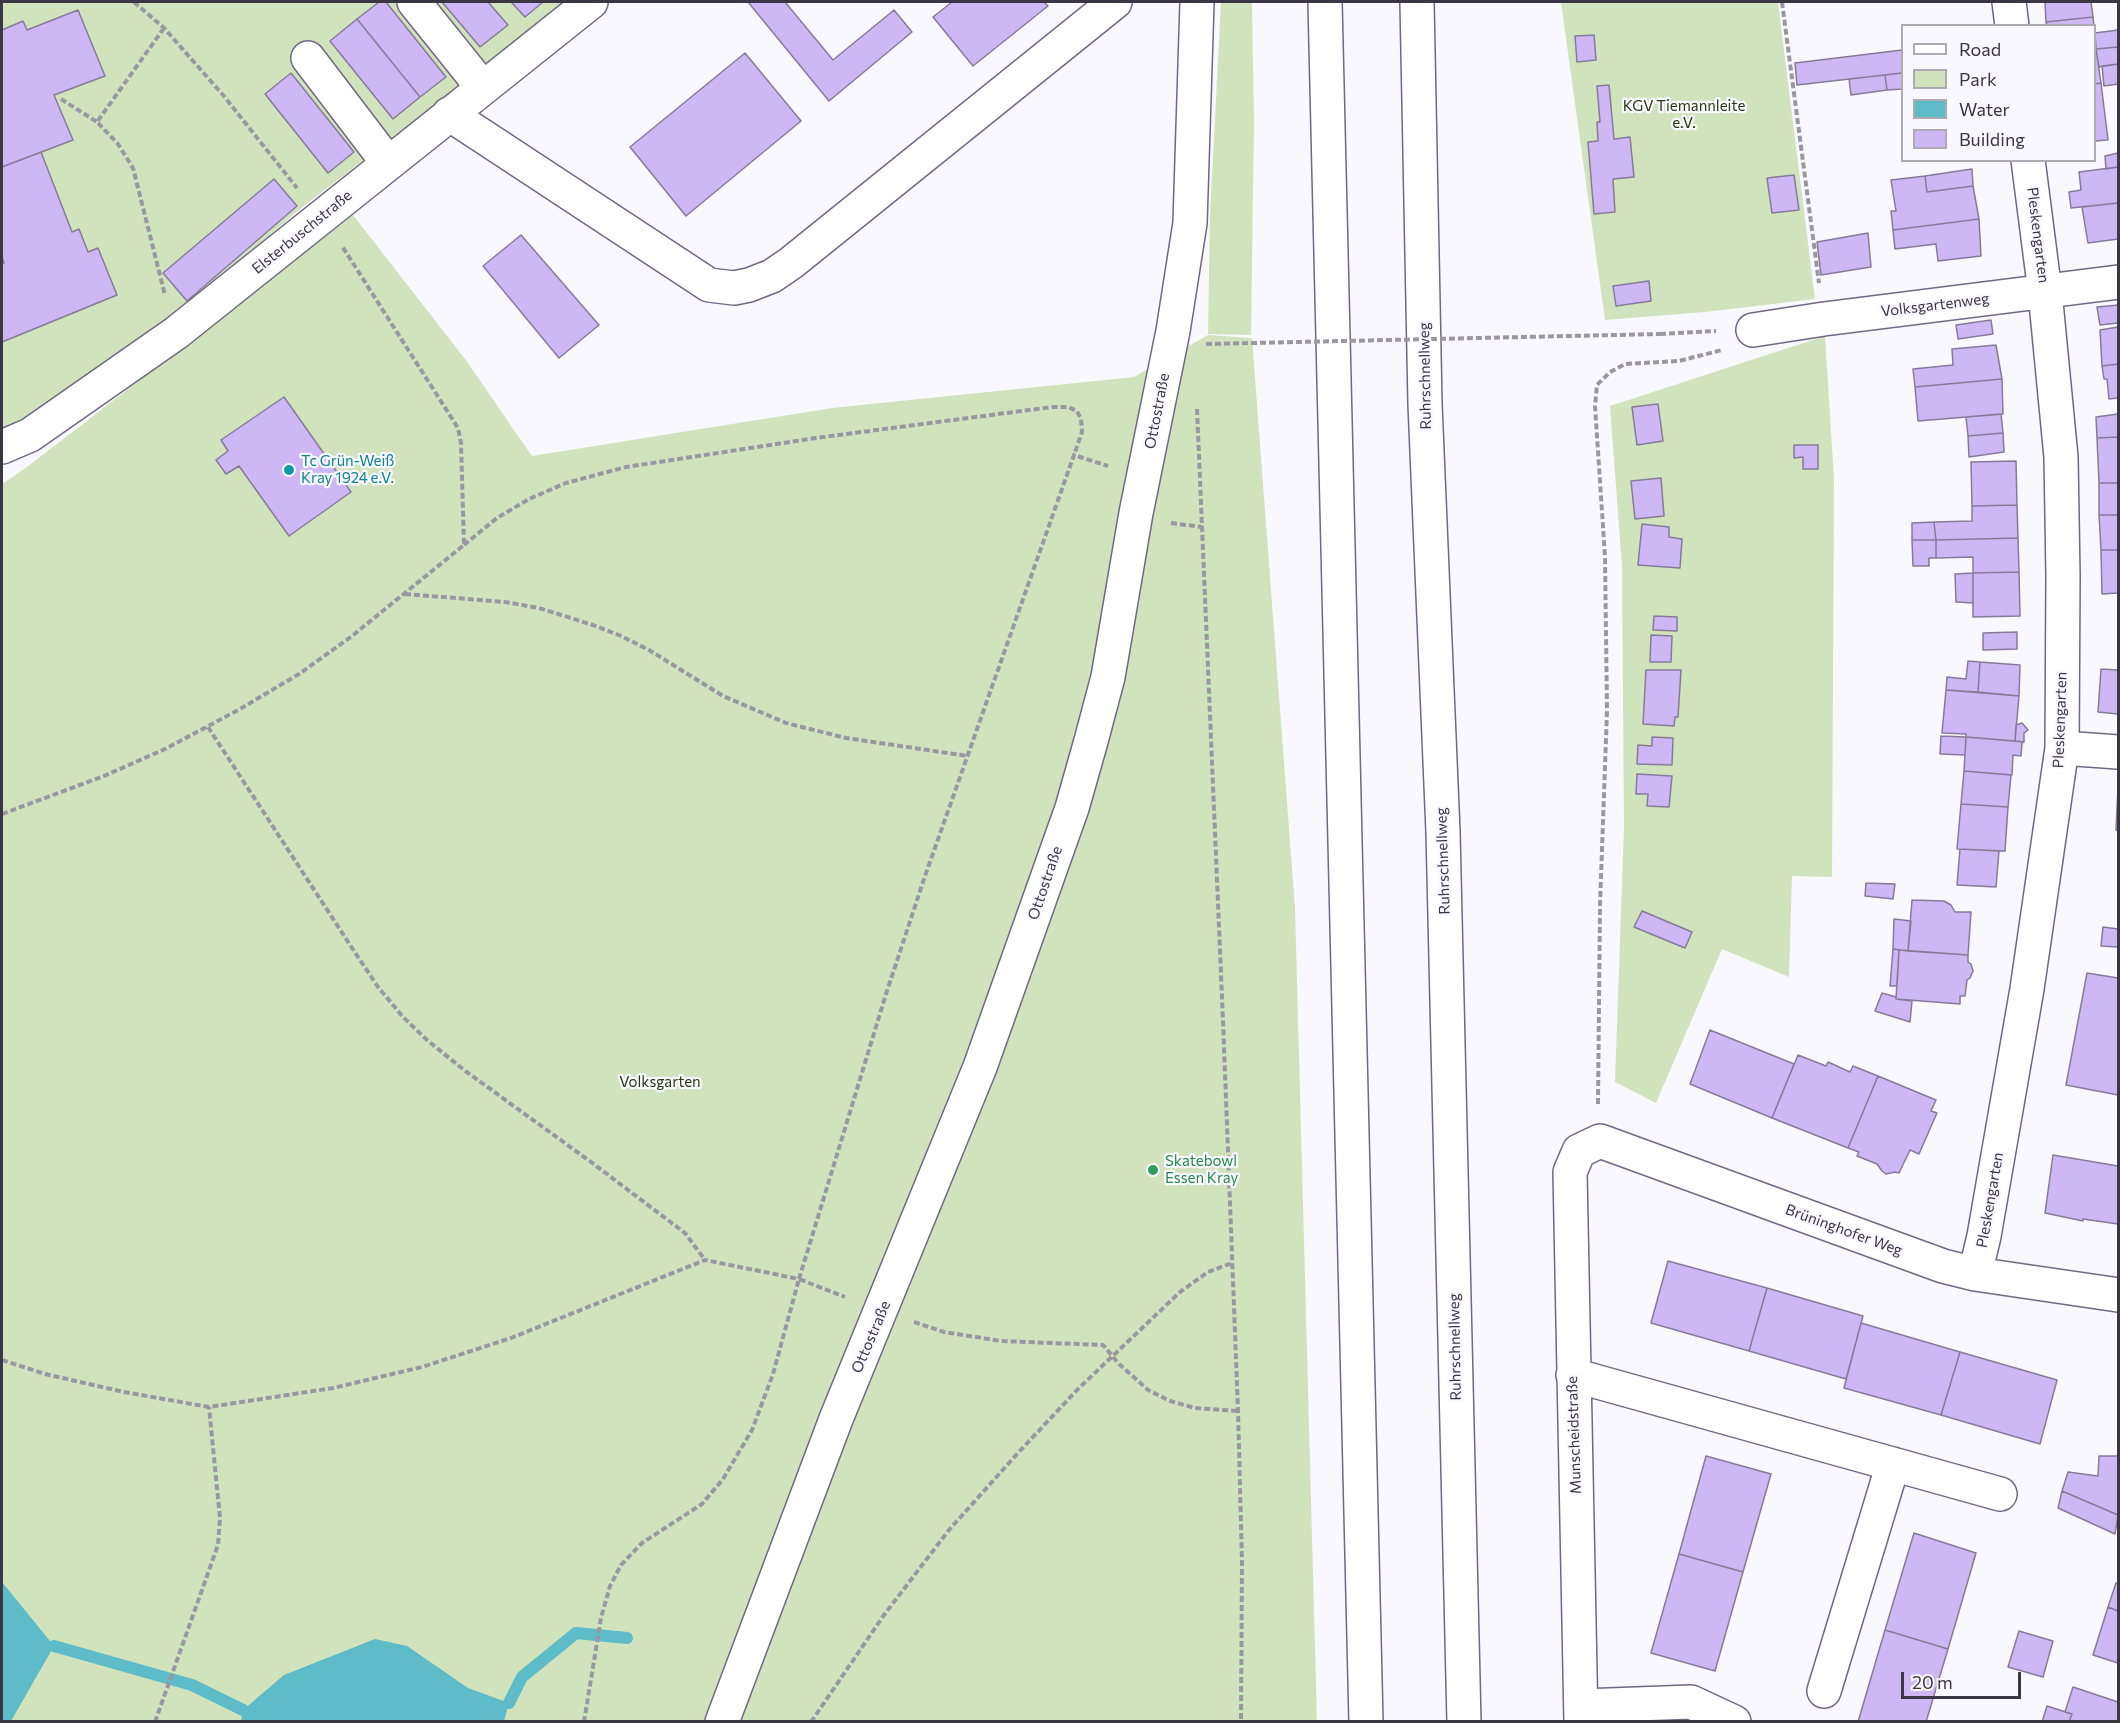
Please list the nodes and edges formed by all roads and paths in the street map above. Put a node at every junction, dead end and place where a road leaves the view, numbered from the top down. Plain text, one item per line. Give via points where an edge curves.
1 (134, 2) edge
2 (414, 2) edge
3 (1115, 2) edge
4 (1197, 2) edge
5 (1325, 2) edge
6 (1417, 2) edge
7 (1782, 2) edge
8 (2009, 2) edge
9 (587, 3) edge
10 (2012, 24) edge
11 (164, 28) junction
12 (308, 58) dead end
13 (483, 88) junction
14 (61, 99) dead end
15 (449, 114) junction
16 (97, 122) junction
17 (2028, 162) edge
18 (387, 164) junction
19 (321, 217) junction
20 (2118, 282) edge
21 (2045, 292) junction
22 (1824, 319) junction
23 (1753, 330) junction
24 (176, 333) junction
25 (1206, 344) dead end
26 (1197, 400) dead end
27 (2, 447) edge
28 (1074, 455) junction
29 (1136, 513) junction
30 (464, 545) junction
31 (405, 594) junction
32 (208, 727) junction
33 (2062, 748) junction
34 (2118, 752) edge
35 (968, 756) junction
36 (2, 814) edge
37 (1590, 1146) junction
38 (705, 1260) junction
39 (1232, 1263) junction
40 (1975, 1274) junction
41 (799, 1279) junction
42 (2118, 1295) edge
43 (882, 1311) junction
44 (1112, 1355) junction
45 (2, 1360) edge
46 (1573, 1375) junction
47 (209, 1407) junction
48 (1238, 1411) junction
49 (1893, 1464) junction
50 (2000, 1494) dead end
51 (1824, 1691) dead end
52 (1582, 1714) edge
53 (155, 1722) edge
54 (584, 1722) edge
55 (722, 1722) edge
56 (811, 1722) edge
57 (1242, 1722) edge
58 (1366, 1722) edge
59 (1464, 1722) edge
60 (1734, 1722) edge

1 - 11 path
2 - 13 main road
3 - 15 main road via 791,263 772,276 734,288 709,285
4 - 29 main road, Ottostraße via 1190,223 1173,331
5 - 58 main road
6 - 59 main road, Ruhrschnellweg via 1425,404 1443,832
7 - 22 path
8 - 10 main road
9 - 13 main road, Elsterbuschstraße
11 - 16 path
11 - 19 path
12 - 18 main road
13 - 15 main road, Elsterbuschstraße
14 - 16 path
15 - 18 main road, Elsterbuschstraße
16 - 24 path via 133,168
17 - 21 main road, Pleskengarten
18 - 19 main road, Elsterbuschstraße
19 - 24 main road, Elsterbuschstraße
19 - 30 path via 458,428
20 - 21 main road, Volksgartenweg
21 - 22 main road, Volksgartenweg
21 - 33 main road, Pleskengarten via 2061,457
22 - 23 main road, Volksgartenweg
23 - 25 path, bridge
23 - 37 path via 1720,352 1679,361 1625,364 1597,385 1608,711 1598,1071
24 - 27 main road, Elsterbuschstraße via 30,435
26 - 39 path
28 - 29 path via 1112,467
28 - 30 path via 1082,432 1081,419 1077,411 1068,407 805,440 626,467 566,483 497,518
28 - 35 path
29 - 43 main road, Ottostraße via 1108,677 1072,807 980,1067
30 - 31 path
31 - 32 path via 299,674
31 - 35 path via 539,608 621,636 723,696 786,723 846,738
32 - 36 path via 104,776
32 - 38 path via 378,987 403,1017 464,1070 685,1233
33 - 34 main road
33 - 40 main road, Pleskengarten via 2027,989
35 - 41 path via 886,994
37 - 40 main road, Brüninghofer Weg
37 - 46 main road, Munscheidstraße via 1569,1172
38 - 41 path
38 - 47 path via 511,1338 422,1367 333,1388
39 - 44 path via 1194,1280
39 - 48 path
40 - 42 main road, Brüninghofer Weg
41 - 43 path
41 - 54 path via 773,1374 752,1430 723,1479 702,1504 642,1543 621,1565 610,1586
43 - 44 path via 944,1332 1001,1341 1093,1343 1103,1345
43 - 55 main road, Ottostraße
44 - 48 path via 1148,1390 1170,1401 1195,1408
44 - 56 path via 949,1530 884,1615
45 - 47 path via 102,1387
46 - 49 main road
46 - 52 main road, Munscheidstraße
47 - 53 path via 220,1518 218,1545
48 - 57 path
49 - 50 main road
49 - 51 main road
52 - 60 main road via 1691,1702

